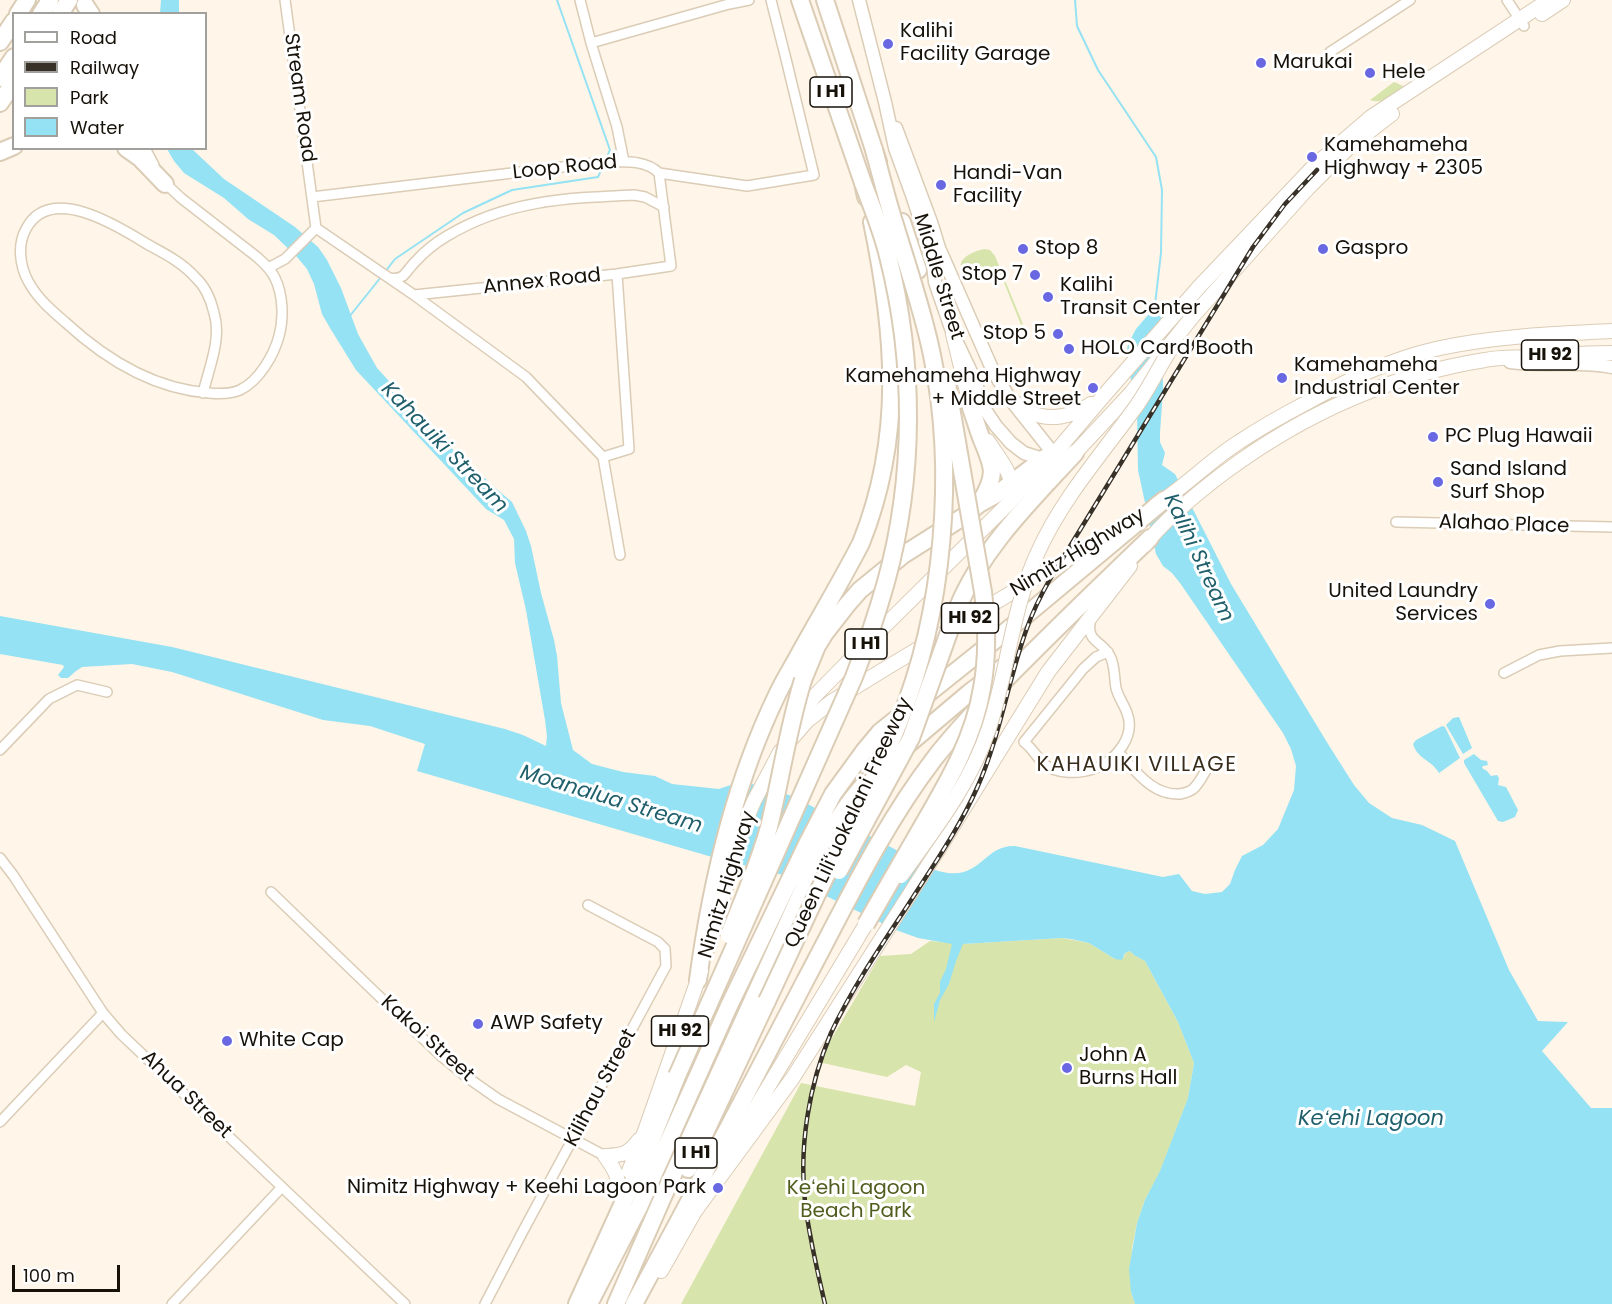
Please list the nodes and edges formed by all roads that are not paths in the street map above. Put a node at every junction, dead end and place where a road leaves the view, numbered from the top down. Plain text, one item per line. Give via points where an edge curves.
1 (285, 0) edge
2 (580, 0) edge
3 (749, 0) edge
4 (771, 0) edge
5 (800, 0) edge
6 (825, 0) edge
7 (859, 0) edge
8 (1410, 0) edge
9 (1507, 0) edge
10 (1549, 0) edge
11 (1563, 0) edge
12 (82, 5) edge
13 (66, 12) edge
14 (1522, 23) junction
15 (12, 24) edge
16 (0, 42) edge
17 (591, 42) junction
18 (1330, 52) dead end
19 (12, 60) edge
20 (0, 78) edge
21 (12, 85) edge
22 (885, 102) junction
23 (0, 103) edge
24 (129, 150) edge
25 (146, 150) edge
26 (874, 150) junction
27 (624, 162) junction
28 (659, 173) junction
29 (863, 183) junction
30 (165, 184) junction
31 (312, 197) junction
32 (664, 207) junction
33 (313, 231) junction
34 (268, 268) junction
35 (383, 274) junction
36 (617, 274) junction
37 (414, 296) junction
38 (1612, 332) edge
39 (953, 334) junction
40 (1167, 350) junction
41 (1612, 353) edge
42 (1488, 359) junction
43 (1612, 367) edge
44 (1107, 392) junction
45 (203, 393) junction
46 (1010, 399) junction
47 (971, 408) junction
48 (1075, 453) junction
49 (603, 457) junction
50 (1050, 458) junction
51 (1048, 482) junction
52 (1012, 483) junction
53 (1164, 500) joint
54 (979, 504) junction
55 (1007, 505) junction
56 (1136, 520) junction
57 (1396, 522) dead end
58 (1612, 527) edge
59 (1150, 538) junction
60 (620, 555) dead end
61 (1092, 615) junction
62 (1057, 627) junction
63 (1095, 641) junction
64 (1070, 645) junction
65 (1612, 648) edge
66 (1108, 652) junction
67 (1504, 672) dead end
68 (107, 693) dead end
69 (804, 716) junction
70 (0, 750) edge
71 (1118, 752) junction
72 (1209, 765) dead end
73 (0, 858) edge
74 (271, 892) dead end
75 (588, 905) dead end
76 (866, 924) junction
77 (698, 980) junction
78 (767, 1001) junction
79 (103, 1013) junction
80 (677, 1076) junction
81 (0, 1122) edge
82 (645, 1131) junction
83 (573, 1139) junction
84 (605, 1156) junction
85 (282, 1187) junction
86 (620, 1195) junction
87 (695, 1211) junction
88 (172, 1304) edge
89 (405, 1304) edge
90 (485, 1304) edge
91 (570, 1304) edge
92 (577, 1304) edge
93 (589, 1304) edge
94 (619, 1304) edge
95 (634, 1304) edge
96 (642, 1304) edge

1 - 31 street, Stream Road
2 - 17 street
3 - 17 street
4 - 28 street, Loop Road via 814,175 747,186
5 - 29 highway, I H1
6 - 26 highway, Queen Liliʻuokalani Freeway / I H1
7 - 22 main road, Middle Street
8 - 18 street
9 - 14 street
10 - 14 main road
11 - 14 main road
12 - 13 highway
14 - 40 main road via 1349,147 1192,316
14 - 44 main road via 1371,117 1336,146 1223,261
15 - 16 highway
17 - 27 street
19 - 20 highway
21 - 23 highway
22 - 39 main road, Middle Street via 895,148 932,256 935,282
22 - 46 main road, Middle Street via 939,248 993,371
24 - 30 highway
25 - 30 street
26 - 76 highway, bridge via 903,224 937,335 983,592 987,639 982,688 962,754
26 - 78 highway, Queen Liliʻuokalani Freeway / I H1, bridge via 933,356 943,460 942,542 932,611 900,721
27 - 28 street, Loop Road via 647,165
27 - 31 street, Loop Road
28 - 32 street
29 - 77 highway, bridge via 882,270 891,371 891,416 884,470 861,543 777,693 734,805 705,929
29 - 80 highway, I H1, bridge via 893,277 907,376 905,476 893,554 854,677
30 - 34 street
31 - 33 street
32 - 35 street via 634,195 530,203 456,232 428,249 401,277
32 - 36 street, Annex Road via 671,266
33 - 34 street via 282,261
33 - 35 street
34 - 45 street via 275,278 282,312 271,357 240,390
35 - 37 street
36 - 37 street, Annex Road
36 - 49 street via 629,449
37 - 49 street via 526,377
38 - 53 main road, Nimitz Highway / HI 92 via 1488,340 1440,348 1367,371 1237,442
39 - 47 main road
39 - 50 main road, Middle Street via 996,426 1024,453
40 - 48 main road
40 - 76 main road, bridge via 1136,406 1070,496 1037,552 1022,592 990,726 973,769
41 - 42 main road, Nimitz Highway / HI 92
42 - 43 main road via 1531,365 1580,363
42 - 59 main road, Nimitz Highway / HI 92 via 1401,379 1340,403 1247,456
44 - 46 main road via 1087,407 1058,417 1030,412
44 - 50 main road
45 - 45 street via 215,346 216,319 196,277 173,259 93,215 63,209 33,219 23,236 21,263 28,281 46,304 82,338 122,365 164,384
46 - 50 main road, Middle Street
47 - 52 main road
47 - 54 highway via 993,467 987,492
48 - 50 main road via 1061,460
48 - 51 highway
49 - 60 street
50 - 51 highway via 1053,472
50 - 52 highway
50 - 55 main road
51 - 78 highway, bridge via 988,552 966,587 911,738
52 - 54 highway
52 - 55 main road
53 - 56 highway
54 - 80 highway, bridge via 903,555 860,590 817,646 803,680 759,858
55 - 69 main road via 940,570
56 - 69 main road, Nimitz Highway / HI 92
56 - 93 highway via 1025,616 880,732 833,794 729,1006 639,1207
57 - 58 street, Alahao Place
59 - 61 main road, Nimitz Highway / HI 92
59 - 62 highway
61 - 63 street via 1090,634
61 - 64 main road, Nimitz Highway / HI 92
62 - 94 highway, bridge via 927,728 862,785 846,805 808,876 662,1199
62 - 95 highway, bridge via 958,729 896,814
63 - 64 street via 1077,640
63 - 66 street
64 - 87 main road, Nimitz Highway / HI 92 via 1048,672 792,1079
65 - 67 street via 1539,655
66 - 71 street via 1129,720 1127,736
66 - 71 street via 1083,669 1024,742 1048,767 1066,772 1092,770
68 - 70 street via 77,686 49,699
69 - 77 main road, Nimitz Highway / HI 92, bridge via 780,752 744,825
71 - 72 street via 1152,786 1166,793 1188,792
73 - 79 street, Ahua Street
74 - 83 street, Kakoi Street via 468,1078 498,1099
75 - 83 street, Kilihau Street via 658,942 665,949 666,966
76 - 87 main road
77 - 82 main road, Nimitz Highway / HI 92
78 - 94 highway, Queen Liliʻuokalani Freeway / I H1
79 - 81 street
79 - 85 street, Ahua Street
80 - 92 highway, I H1
82 - 84 main road via 633,1149 623,1155
82 - 86 main road, Nimitz Highway / HI 92
83 - 84 street, Kakoi Street
83 - 90 street, Kilihau Street
84 - 86 main road via 615,1169
85 - 88 street
85 - 89 street, Ahua Street
86 - 91 main road, Nimitz Highway / HI 92
87 - 96 main road, Nimitz Highway / HI 92

